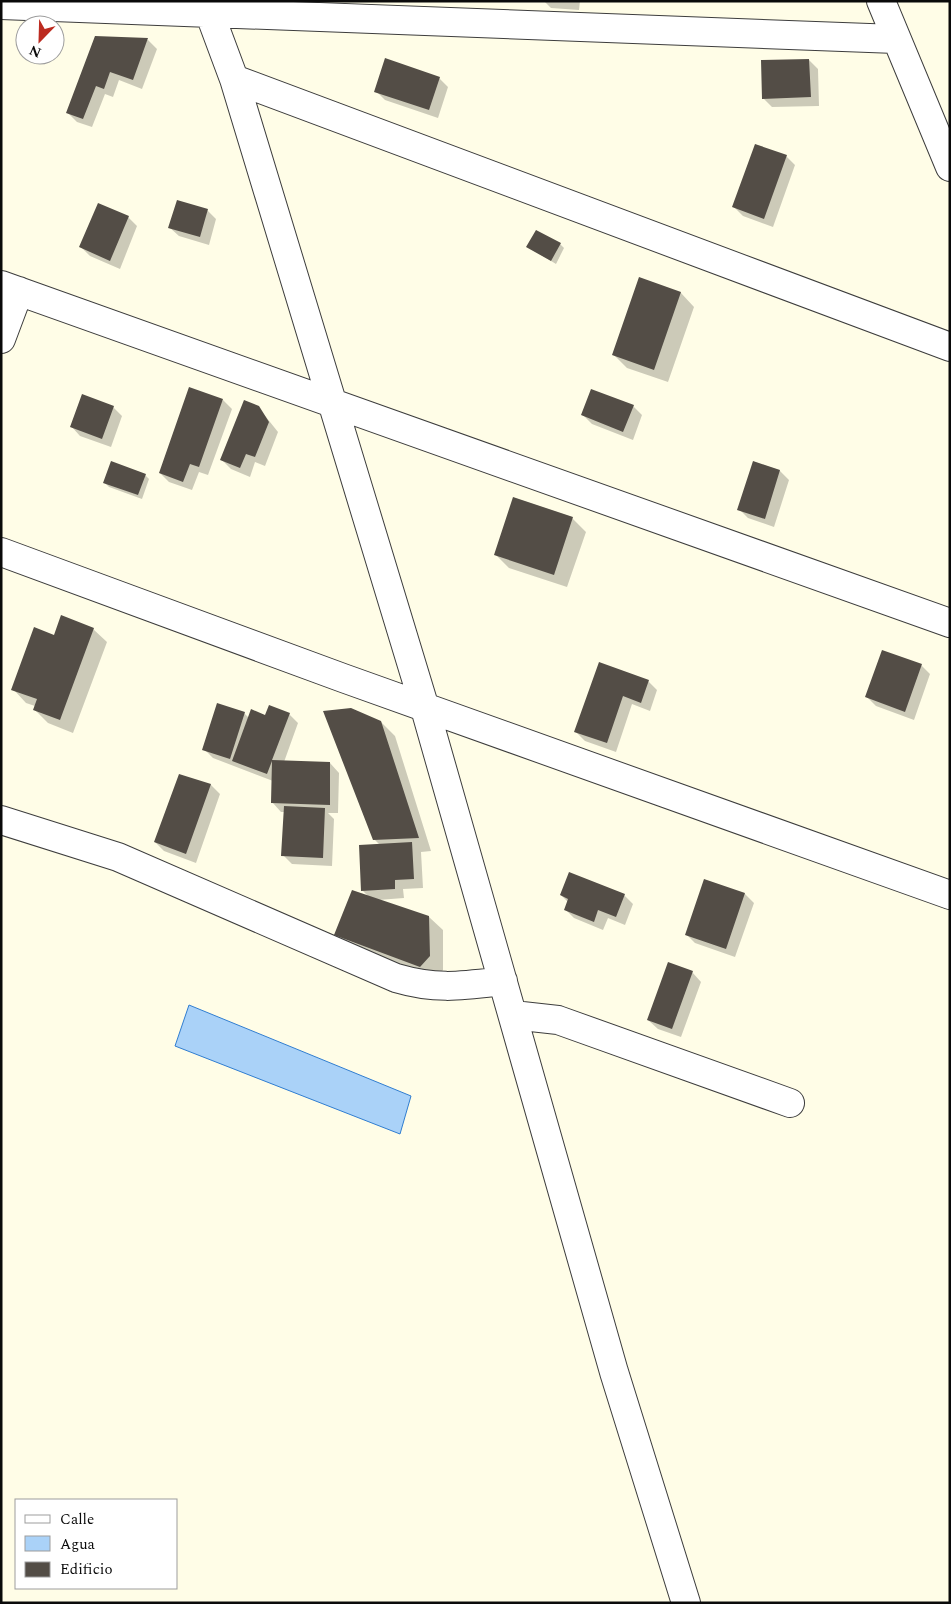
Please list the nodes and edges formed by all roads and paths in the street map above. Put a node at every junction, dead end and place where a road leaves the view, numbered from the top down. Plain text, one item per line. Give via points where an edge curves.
1 (881, 1) edge
2 (1, 5) edge
3 (207, 8) edge
4 (896, 39) junction
5 (234, 79) junction
6 (950, 167) edge
7 (10, 288) edge
8 (1, 339) edge
9 (950, 347) edge
10 (333, 403) junction
11 (1, 552) edge
12 (950, 623) edge
13 (424, 705) junction
14 (1, 820) edge
15 (950, 895) edge
16 (503, 980) junction
17 (513, 1015) junction
18 (790, 1102) dead end
19 (686, 1603) edge

1 - 4 street
2 - 3 street
3 - 4 street
3 - 5 street
4 - 6 street
5 - 9 street
5 - 10 street
7 - 8 street
7 - 10 street
10 - 12 street
10 - 13 street
11 - 13 street
13 - 15 street
13 - 16 street
14 - 16 street via 118,857 396,978 422,986 454,988
16 - 17 street
17 - 18 street via 558,1020
17 - 19 street via 614,1372

